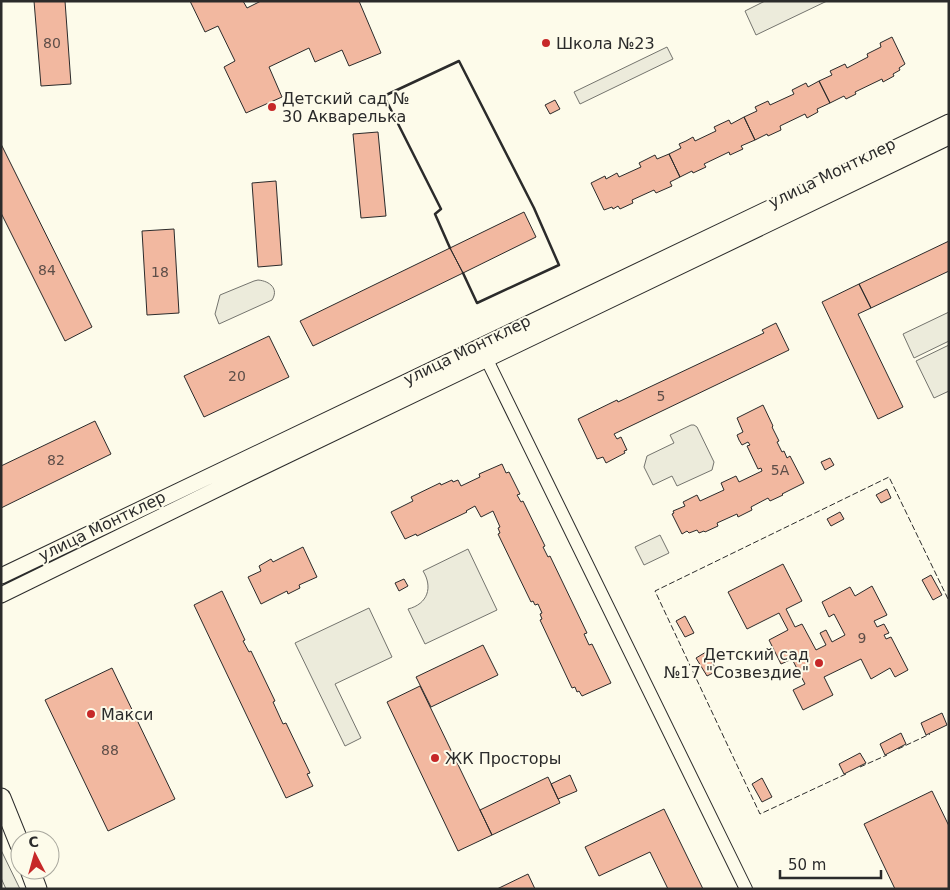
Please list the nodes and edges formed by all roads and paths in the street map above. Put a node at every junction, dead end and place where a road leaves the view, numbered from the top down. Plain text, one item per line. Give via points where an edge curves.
1 (949, 122) edge
2 (949, 137) edge
3 (487, 360) junction
4 (1, 576) edge
5 (1, 595) edge
6 (1, 798) edge
7 (14, 830) edge
8 (746, 889) edge

1 - 4 street, улица Монтклер
2 - 3 street, улица Монтклер
3 - 5 street, улица Монтклер
3 - 8 street
6 - 7 main road

